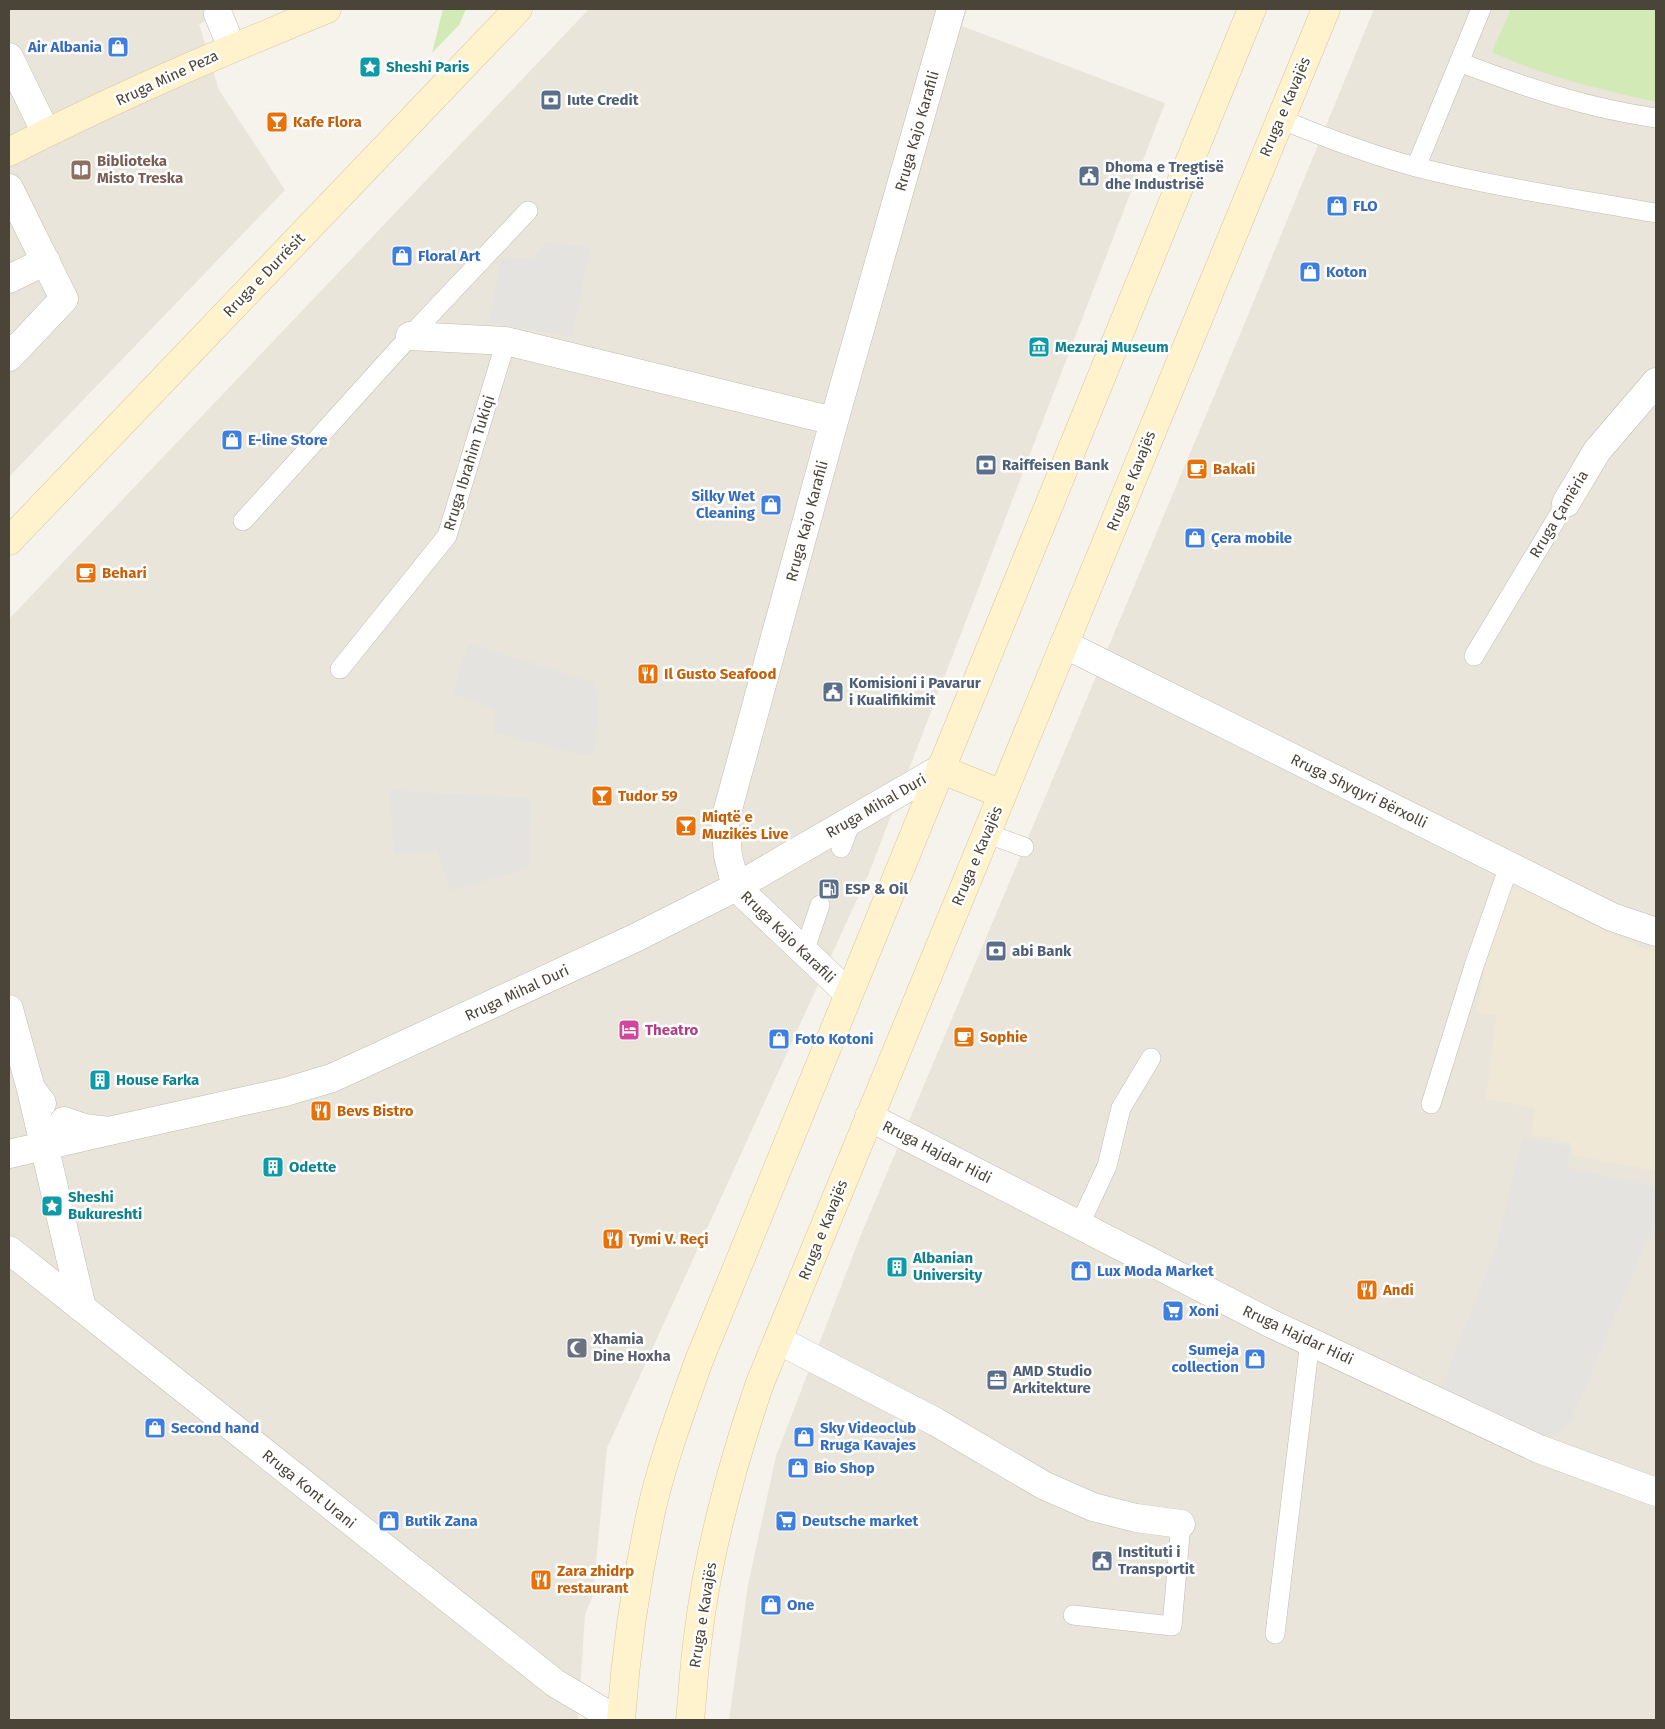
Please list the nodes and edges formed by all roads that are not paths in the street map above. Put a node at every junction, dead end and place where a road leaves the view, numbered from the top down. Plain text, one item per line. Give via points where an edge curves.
1 (327, 9) edge
2 (506, 9) edge
3 (518, 9) edge
4 (951, 9) edge
5 (1252, 9) edge
6 (1326, 9) edge
7 (1481, 9) edge
8 (218, 14) dead end
9 (493, 36) junction
10 (232, 48) junction
11 (9, 57) edge
12 (1459, 62) junction
13 (1656, 118) edge
14 (1280, 119) junction
15 (46, 133) junction
16 (9, 152) edge
17 (1416, 167) junction
18 (9, 188) edge
19 (528, 211) dead end
20 (1656, 213) edge
21 (46, 261) junction
22 (9, 279) edge
23 (410, 336) junction
24 (506, 341) junction
25 (9, 357) edge
26 (1656, 382) edge
27 (834, 421) junction
28 (1566, 503) joint
29 (243, 521) dead end
30 (9, 540) edge
31 (1064, 644) junction
32 (1474, 656) dead end
33 (340, 669) dead end
34 (940, 769) junction
35 (1002, 794) junction
36 (851, 822) junction
37 (986, 833) junction
38 (1024, 847) dead end
39 (841, 848) dead end
40 (1509, 866) junction
41 (736, 887) junction
42 (820, 905) dead end
43 (1656, 932) edge
44 (804, 952) junction
45 (848, 993) junction
46 (9, 1009) edge
47 (1151, 1058) dead end
48 (31, 1089) junction
49 (1431, 1104) dead end
50 (869, 1117) junction
51 (109, 1131) junction
52 (45, 1147) junction
53 (9, 1154) edge
54 (1080, 1226) junction
55 (9, 1251) edge
56 (82, 1308) junction
57 (778, 1340) junction
58 (1310, 1341) junction
59 (1656, 1492) edge
60 (1181, 1524) joint
61 (1073, 1615) dead end
62 (1275, 1634) dead end
63 (616, 1720) edge
64 (621, 1720) edge
65 (690, 1720) edge

1 - 10 main road, Rruga Mine Peza
2 - 9 main road
3 - 9 main road, Rruga e Durrësit
4 - 27 street, Rruga Kajo Karafili
5 - 34 main road
6 - 14 main road, Rruga e Kavajës
7 - 12 lane
8 - 10 street
9 - 30 main road, Rruga e Durrësit
10 - 15 main road, Rruga Mine Peza
11 - 15 street
12 - 13 lane via 1540,92 1590,106
12 - 17 lane
14 - 17 lane
14 - 31 main road, Rruga e Kavajës
15 - 16 main road, Rruga Mine Peza
17 - 20 lane via 1500,186
18 - 21 street
19 - 23 lane
21 - 22 street
21 - 25 street via 64,298
23 - 24 street
23 - 29 lane
24 - 27 street
24 - 33 lane, Rruga Ibrahim Tukiqi via 447,536
26 - 28 street, Rruga Çamëria via 1597,450
27 - 41 street, Rruga Kajo Karafili via 725,820 728,856
28 - 32 lane, Rruga Çamëria
31 - 35 main road, Rruga e Kavajës
31 - 40 street, Rruga Shyqyri Bërxolli
34 - 35 main road
34 - 36 street, Rruga Mihal Duri
34 - 45 main road
35 - 37 main road, Rruga e Kavajës
36 - 39 lane
36 - 41 street, Rruga Mihal Duri
37 - 38 lane
37 - 50 main road, Rruga e Kavajës
40 - 43 street, Rruga Shyqyri Bërxolli via 1612,917
40 - 49 lane
41 - 44 street, Rruga Kajo Karafili
41 - 51 street, Rruga Mihal Duri via 635,938 332,1078 285,1092
42 - 44 lane
44 - 45 street, Rruga Kajo Karafili
45 - 64 main road via 698,1363 671,1440 651,1511 630,1627
46 - 48 street
47 - 54 lane via 1121,1108 1107,1166
48 - 51 street, Rruga Mihal Duri via 64,1122
48 - 52 street
50 - 54 street, Rruga Hajdar Hidi
50 - 57 main road, Rruga e Kavajës
51 - 52 street
52 - 53 street
52 - 56 street
54 - 58 street, Rruga Hajdar Hidi
55 - 56 street, Rruga Kont Urani
56 - 63 street, Rruga Kont Urani via 555,1683
57 - 60 street via 936,1422 1043,1485 1094,1507 1136,1518
57 - 65 main road, Rruga e Kavajës via 738,1448 718,1523 698,1636
58 - 59 street, Rruga Hajdar Hidi via 1539,1449
58 - 62 lane
60 - 61 lane via 1172,1626

